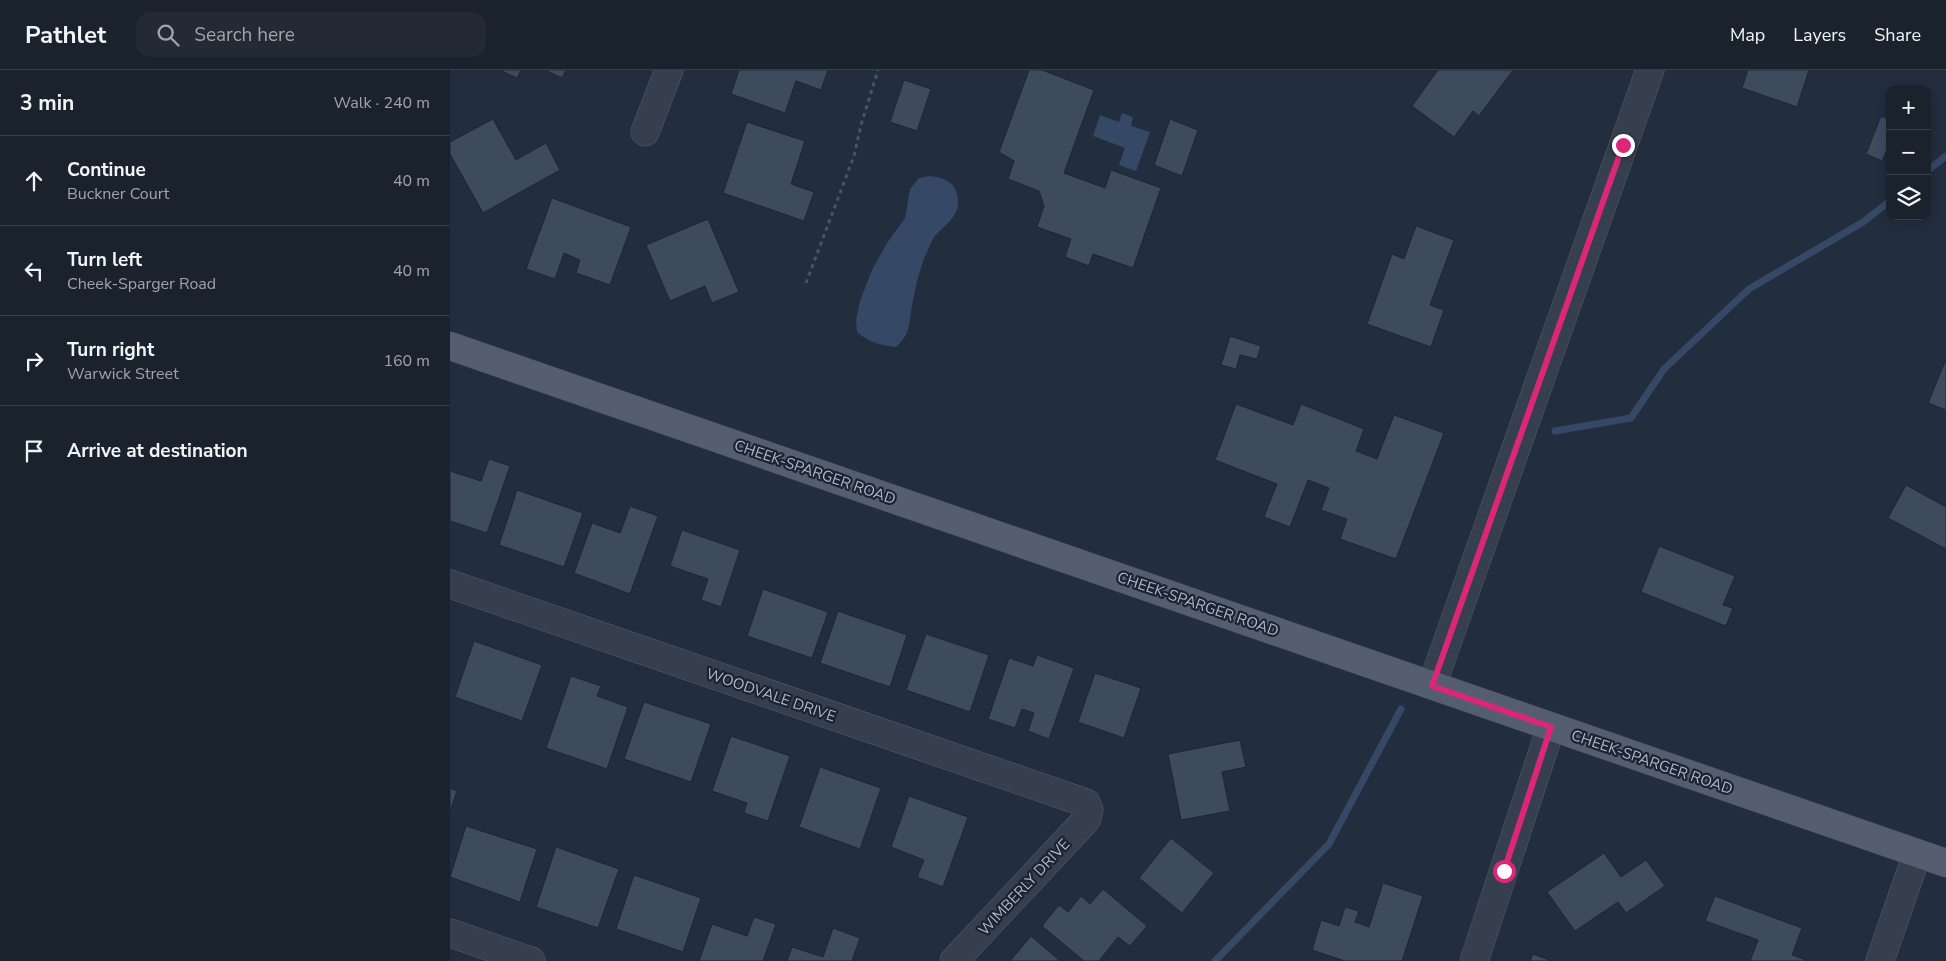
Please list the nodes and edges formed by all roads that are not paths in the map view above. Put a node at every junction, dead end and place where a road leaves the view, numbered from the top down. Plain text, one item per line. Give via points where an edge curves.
1 (669, 70) edge
2 (1650, 70) edge
3 (645, 132) dead end
4 (450, 346) edge
5 (450, 584) edge
6 (1432, 686) junction
7 (1551, 727) junction
8 (1089, 810) joint
9 (1917, 854) junction
10 (1946, 863) edge
11 (450, 933) edge
12 (531, 961) edge
13 (954, 961) edge
14 (1474, 961) edge
15 (1880, 961) edge

1 - 3 street
2 - 6 street
4 - 6 main road, CHEEK-SPARGER ROAD
5 - 8 street, WOODVALE DRIVE via 1086,803
6 - 7 main road, CHEEK-SPARGER ROAD
7 - 9 main road, CHEEK-SPARGER ROAD
7 - 14 street
8 - 13 street, WIMBERLY DRIVE via 1086,820
9 - 10 main road, CHEEK-SPARGER ROAD
9 - 15 street
11 - 12 street

